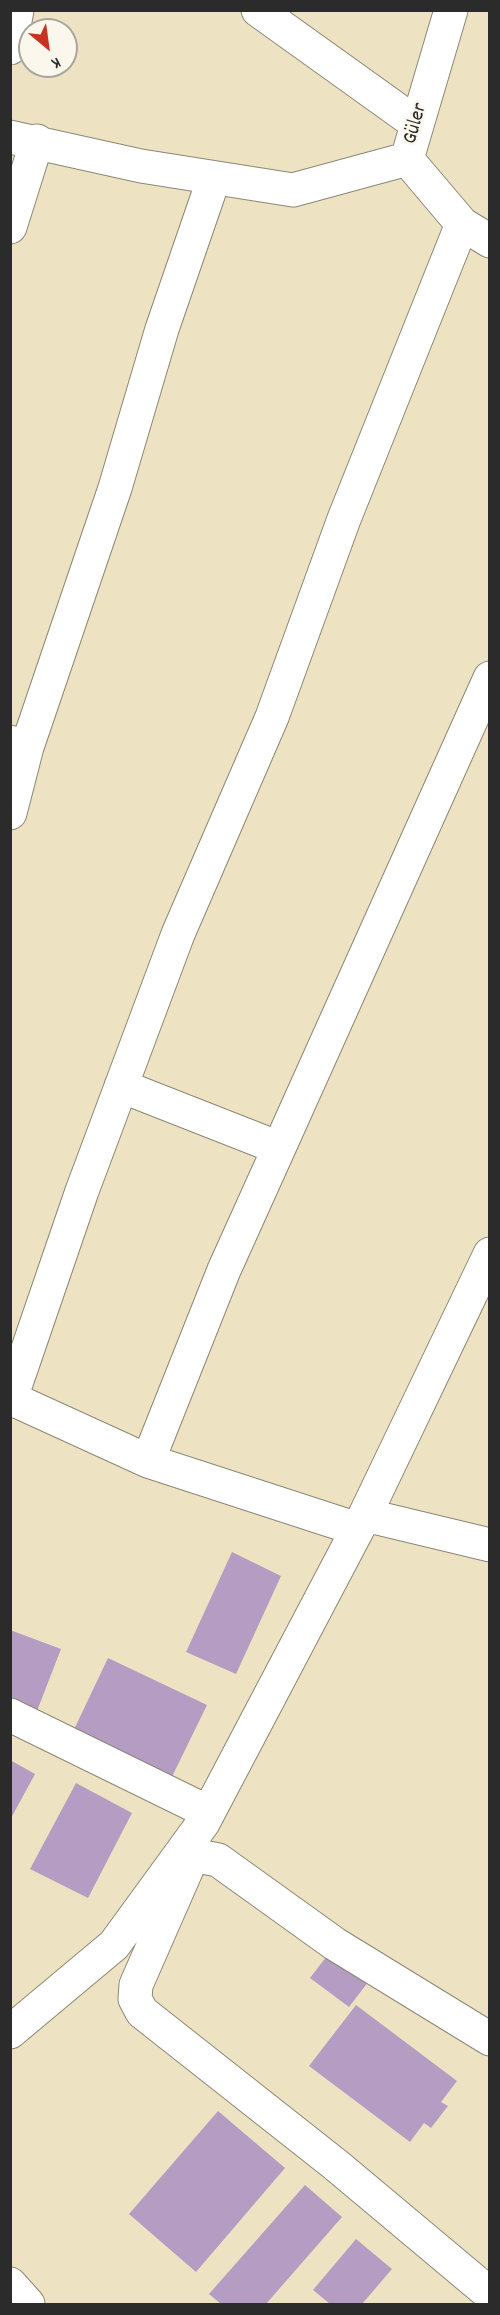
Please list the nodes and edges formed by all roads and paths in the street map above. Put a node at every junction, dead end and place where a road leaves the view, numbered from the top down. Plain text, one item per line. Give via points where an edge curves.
1 (17, 10) edge
2 (258, 10) edge
3 (450, 10) edge
4 (10, 48) edge
5 (417, 124) junction
6 (24, 139) edge
7 (407, 159) junction
8 (214, 178) junction
9 (462, 224) junction
10 (10, 227) edge
11 (489, 241) edge
12 (489, 678) edge
13 (19, 744) edge
14 (10, 813) edge
15 (122, 1086) junction
16 (279, 1148) junction
17 (489, 1254) edge
18 (11, 1399) edge
19 (148, 1461) junction
20 (361, 1522) junction
21 (486, 1537) edge
22 (10, 1715) edge
23 (208, 1812) junction
24 (10, 2032) edge
25 (489, 2039) edge
26 (10, 2284) edge
27 (489, 2294) edge
28 (28, 2304) edge

1 - 4 street
2 - 5 street
3 - 5 street, Güler
5 - 7 street, Güler
6 - 8 street
6 - 10 street
7 - 8 street via 292,190
7 - 9 street, Güler
8 - 13 street via 162,329 115,488
9 - 11 street, Güler
9 - 15 street via 353,498 272,717 178,934
12 - 16 street
13 - 14 street
15 - 16 street
15 - 18 street
16 - 19 street via 224,1270
17 - 20 street
18 - 19 street
19 - 20 street
20 - 21 street
20 - 23 street
22 - 23 street
23 - 24 street via 114,1945
25 - 27 street via 335,1944 218,1860 193,1855 136,1985 135,1999 142,2012 336,2165
26 - 28 street

